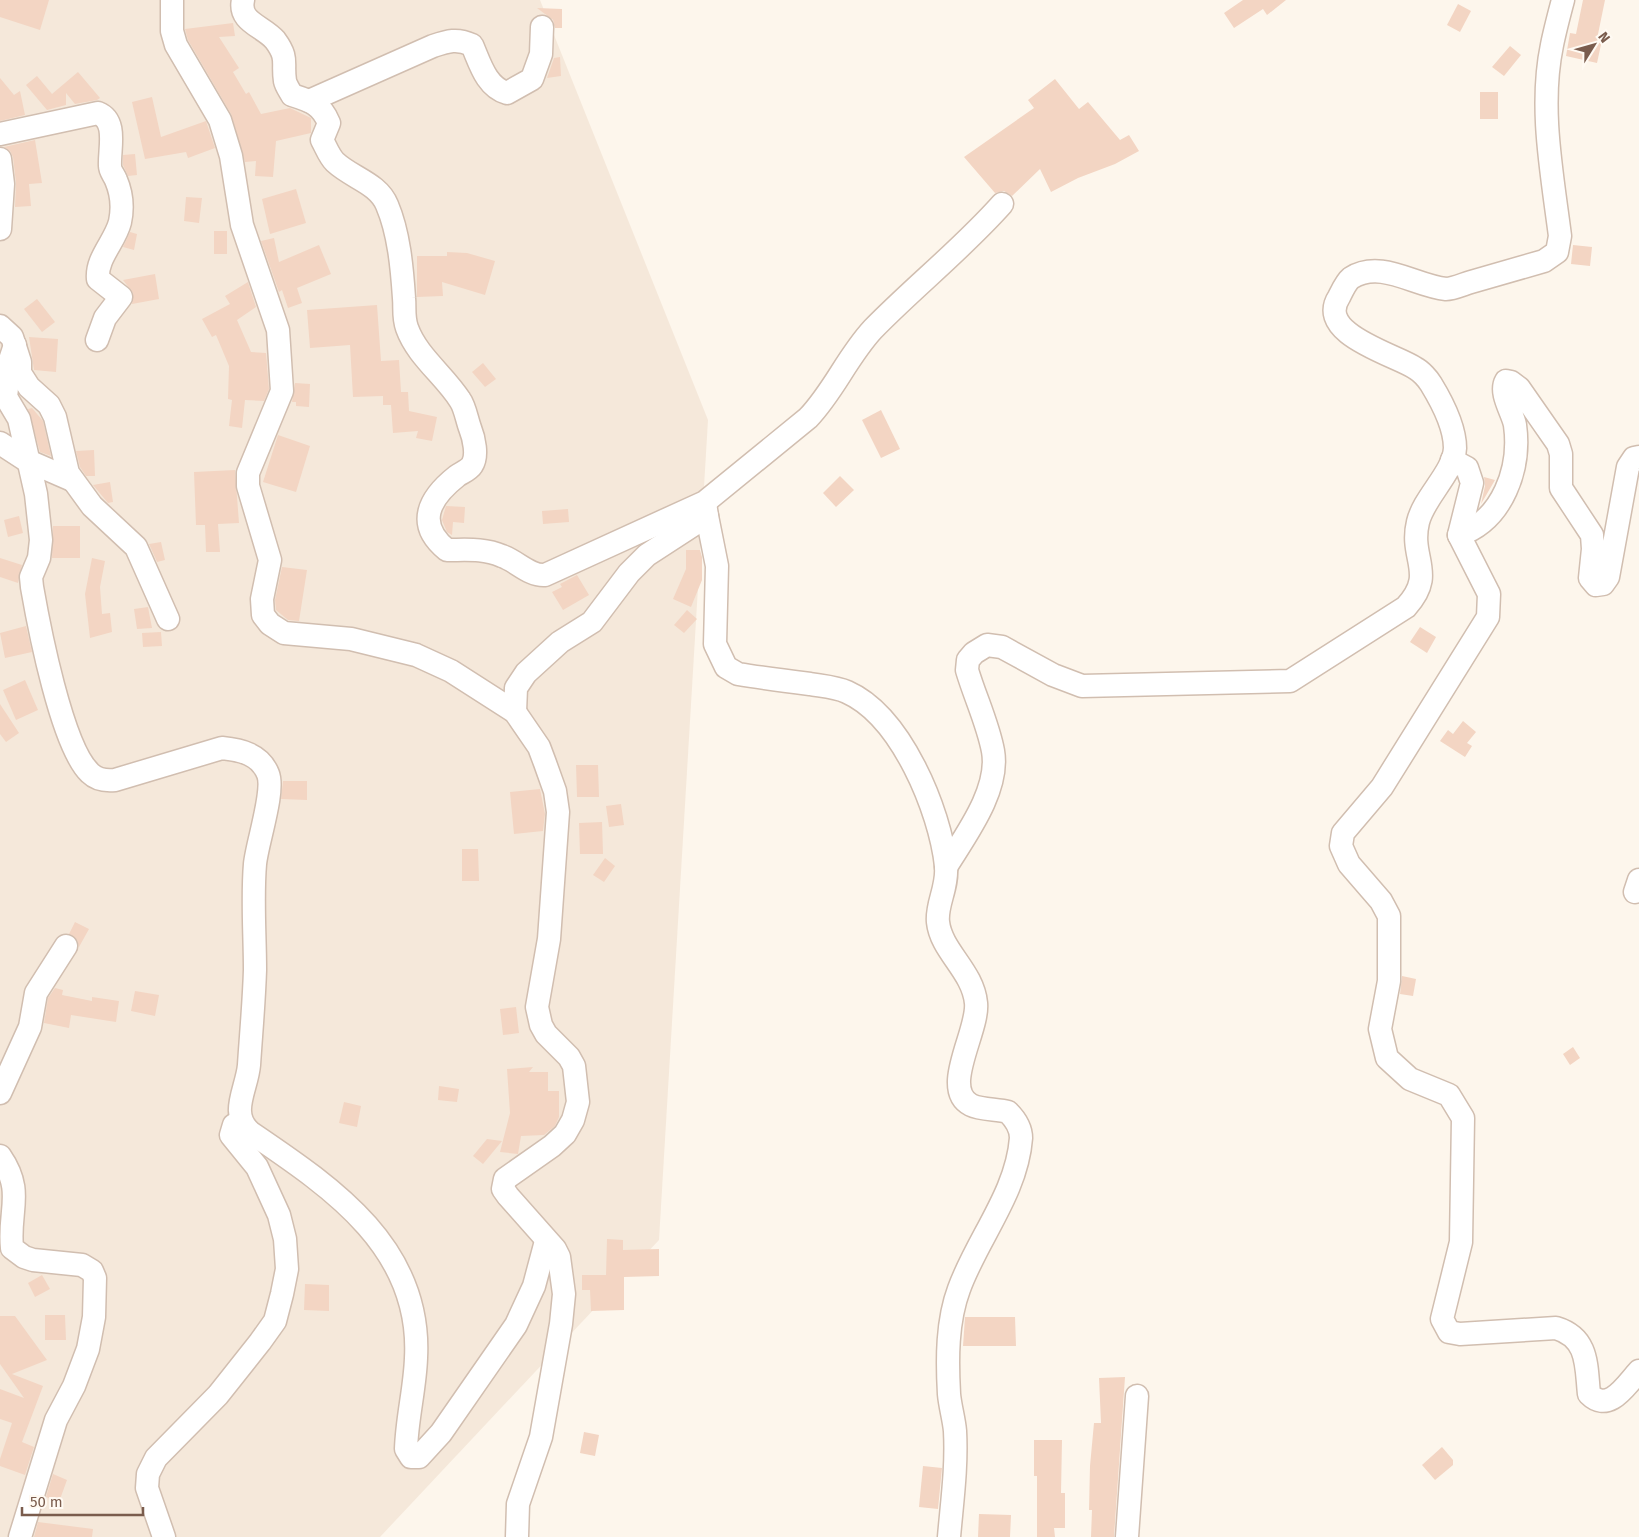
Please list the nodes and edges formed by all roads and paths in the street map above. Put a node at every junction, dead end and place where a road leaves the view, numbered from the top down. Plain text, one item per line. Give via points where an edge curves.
1 (172, 0) edge
2 (243, 0) edge
3 (1563, 0) edge
4 (542, 27) dead end
5 (309, 101) junction
6 (0, 134) edge
7 (0, 158) edge
8 (1, 202) edge
9 (1002, 204) dead end
10 (0, 229) edge
11 (0, 326) edge
12 (97, 340) dead end
13 (15, 345) junction
14 (0, 443) edge
15 (1639, 457) edge
16 (26, 460) junction
17 (1452, 460) junction
18 (72, 480) junction
19 (706, 509) junction
20 (1459, 535) junction
21 (168, 619) dead end
22 (515, 712) junction
23 (946, 867) junction
24 (66, 946) dead end
25 (0, 1093) edge
26 (240, 1122) junction
27 (0, 1156) edge
28 (546, 1240) junction
29 (1639, 1370) edge
30 (1137, 1396) dead end
31 (20, 1537) edge
32 (164, 1537) edge
33 (517, 1537) edge
34 (949, 1537) edge
35 (1128, 1537) edge

1 - 22 street via 172,31 176,45 220,120 231,156 242,225 278,330 282,391 248,473 248,486 270,560 262,598 263,615 284,633 351,639 416,655 451,671
2 - 5 street via 243,14 247,20 271,36 282,51 286,61 285,83 292,95
3 - 17 street via 1551,45 1547,126 1560,236 1557,252 1544,260 1447,289 1371,270 1350,279 1336,300 1335,312 1353,339 1416,368 1430,382 1449,417 1455,447
4 - 5 street via 541,54 532,79 507,93 490,83 472,45 450,40
5 - 19 street via 316,103 324,112 328,123 322,140 335,162 378,192 387,204 396,235 407,329 420,353 441,373 462,402 470,429 474,447 471,467 440,493 427,519 439,544 447,550 484,550 519,563 537,575 545,575
6 - 12 street via 98,113 108,120 111,136 109,168 122,208 119,224 97,269 98,279 121,297 106,318
7 - 8 street
8 - 10 street
9 - 19 street via 971,238 872,331 850,358 823,403
11 - 13 street
13 - 16 street via 6,397 19,419
13 - 18 street via 20,373 49,405 55,418
14 - 16 street
15 - 20 street via 1634,458 1628,468 1608,577 1603,584 1596,585 1590,578 1592,535 1561,488 1558,444 1519,388 1506,382 1504,391 1515,423 1517,454 1500,502 1486,520
16 - 18 street
16 - 26 street via 36,494 41,540 39,558 31,577 37,617 64,723 83,766 99,780 115,780 222,748 236,749 255,757 262,762 269,776 255,864 255,971 248,1076 239,1107
17 - 20 street via 1467,468 1472,483
17 - 23 street via 1426,502 1418,522 1417,545 1423,576 1418,594 1406,607 1290,681 1082,686 1053,676 1002,647 987,645 974,653 968,660 967,670 993,751 991,787
18 - 21 street via 92,506 136,547
19 - 22 street via 647,555 605,602 592,622 560,642 526,673 516,688
19 - 23 street via 717,566 715,644 726,667 738,674 845,691 874,710 898,739 916,769 932,812
20 - 29 street via 1489,594 1488,617 1382,787 1343,833 1341,846 1348,864 1381,901 1389,916 1389,981 1380,1029 1387,1058 1410,1079 1449,1095 1463,1118 1462,1242 1442,1320 1449,1332 1460,1334 1556,1328 1569,1332 1585,1352 1589,1394 1595,1400 1604,1402 1614,1398
22 - 28 street via 539,747 555,791 558,812 549,939 538,996 538,1016 546,1034 569,1057 578,1085 578,1102 565,1134 505,1179 503,1189
23 - 34 street via 938,923 941,934 971,982 976,1003 976,1018 958,1076 960,1093 972,1105 1008,1112 1017,1122 1021,1138 1003,1199 959,1287 950,1322 949,1395 956,1462
24 - 25 street via 36,993 30,1027
26 - 28 street via 360,1216 384,1244 398,1269 409,1296 414,1325 416,1357 406,1449 411,1457 419,1457 441,1433 516,1324 534,1286
26 - 32 street via 234,1125 231,1136 257,1167 272,1198 286,1238 287,1269 275,1321 218,1394 151,1466 147,1488
27 - 31 street via 14,1187 12,1248 33,1260 82,1265 92,1271 95,1278 94,1317 88,1349 56,1420
28 - 33 street via 559,1257 564,1294 562,1324 542,1436 518,1504
30 - 35 street

